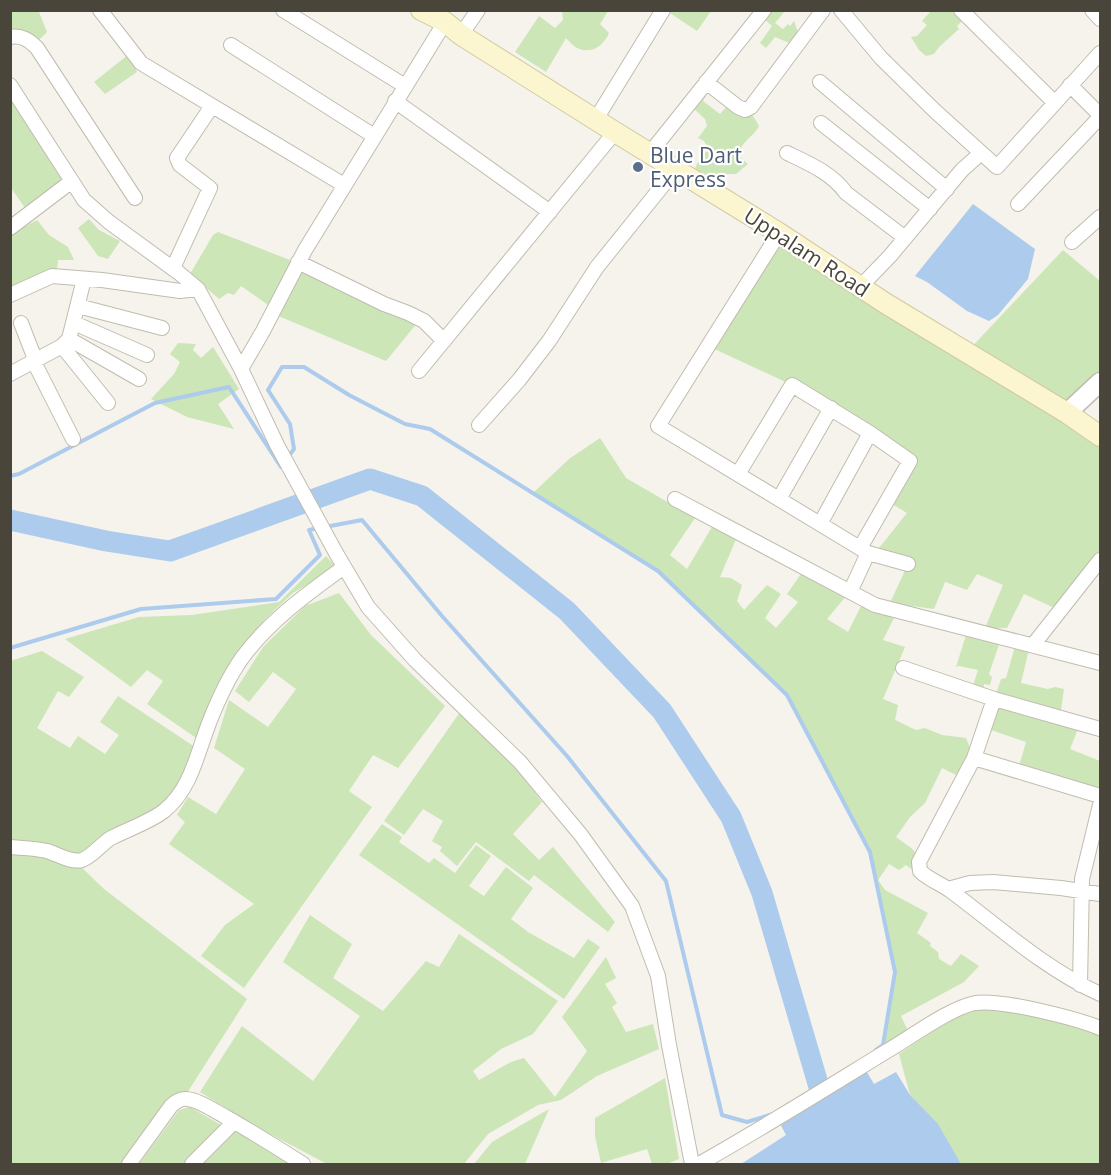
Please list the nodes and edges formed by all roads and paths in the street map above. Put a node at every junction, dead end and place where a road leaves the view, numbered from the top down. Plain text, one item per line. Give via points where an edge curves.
1 (100, 10) edge
2 (283, 10) edge
3 (421, 10) edge
4 (478, 10) edge
5 (663, 10) edge
6 (764, 10) edge
7 (823, 10) edge
8 (841, 10) edge
9 (961, 10) edge
10 (1092, 10) edge
11 (1101, 18) edge
12 (445, 22) junction
13 (461, 35) junction
14 (10, 37) edge
15 (231, 45) dead end
16 (1101, 53) edge
17 (706, 82) junction
18 (820, 82) dead end
19 (10, 85) edge
20 (1070, 85) junction
21 (405, 86) junction
22 (395, 101) junction
23 (1054, 102) junction
24 (212, 106) junction
25 (1101, 116) edge
26 (596, 119) junction
27 (821, 123) dead end
28 (615, 132) junction
29 (374, 136) junction
30 (650, 153) junction
31 (787, 153) dead end
32 (981, 153) junction
33 (676, 169) junction
34 (72, 181) junction
35 (344, 186) junction
36 (947, 189) junction
37 (135, 198) dead end
38 (1018, 204) dead end
39 (930, 209) junction
40 (550, 212) junction
41 (1101, 217) edge
42 (10, 228) edge
43 (779, 233) junction
44 (904, 237) junction
45 (1072, 242) dead end
46 (298, 262) junction
47 (173, 268) junction
48 (84, 279) junction
49 (861, 286) junction
50 (198, 289) junction
51 (10, 294) edge
52 (78, 306) junction
53 (21, 323) dead end
54 (74, 323) junction
55 (162, 328) dead end
56 (444, 341) junction
57 (65, 342) junction
58 (147, 356) dead end
59 (34, 360) junction
60 (241, 369) junction
61 (419, 372) dead end
62 (10, 374) edge
63 (139, 379) dead end
64 (1101, 382) edge
65 (108, 403) dead end
66 (831, 408) junction
67 (1067, 413) junction
68 (479, 425) dead end
69 (870, 433) junction
70 (1101, 436) edge
71 (73, 439) dead end
72 (738, 474) junction
73 (675, 499) dead end
74 (779, 499) junction
75 (820, 524) junction
76 (864, 551) junction
77 (1101, 560) edge
78 (908, 564) dead end
79 (344, 567) junction
80 (850, 592) junction
81 (1034, 645) junction
82 (1101, 663) edge
83 (903, 668) dead end
84 (994, 699) junction
85 (1101, 729) edge
86 (974, 758) junction
87 (1101, 796) edge
88 (1101, 805) edge
89 (10, 847) edge
90 (948, 889) junction
91 (1081, 891) junction
92 (1101, 894) edge
93 (1080, 985) junction
94 (1101, 994) edge
95 (1101, 1028) edge
96 (228, 1128) dead end
97 (129, 1164) edge
98 (192, 1164) edge
99 (303, 1164) edge
100 (692, 1164) edge
101 (699, 1164) edge

1 - 24 street via 141,63
2 - 21 street
3 - 12 main road, Uppalam Road
4 - 13 street
5 - 26 street
6 - 17 street
7 - 17 street via 751,107 738,107
8 - 32 street via 881,58
9 - 23 street
10 - 11 street
12 - 13 main road, Uppalam Road
12 - 21 street
13 - 26 main road, Uppalam Road
14 - 37 street via 25,38 37,48
15 - 29 street
16 - 20 street
17 - 30 street
18 - 36 street
19 - 34 street
20 - 23 street
20 - 25 street
21 - 22 street
22 - 29 street
22 - 40 street
23 - 32 street via 997,167
24 - 35 street
24 - 47 street via 177,158 180,165 210,188
25 - 38 street
26 - 28 main road, Uppalam Road
27 - 39 street
28 - 30 main road, Uppalam Road
28 - 40 street
29 - 35 street
30 - 33 main road, Uppalam Road
31 - 44 street via 840,184 846,193
32 - 36 street
33 - 43 main road, Uppalam Road
33 - 68 street via 597,267 519,380
34 - 42 street
34 - 47 street via 84,200 109,222
35 - 46 street
36 - 39 street
39 - 44 street
40 - 56 street
41 - 45 street
43 - 49 main road, Uppalam Road
43 - 72 street via 658,426
44 - 49 street
46 - 56 street via 424,321
46 - 60 street
47 - 50 street
48 - 50 street via 180,291
48 - 51 street via 52,276
48 - 52 street
49 - 67 main road, Uppalam Road
50 - 60 street
52 - 54 street
52 - 55 street
53 - 59 street
54 - 57 street
54 - 58 street
56 - 61 street
57 - 59 street
57 - 63 street
57 - 65 street
59 - 62 street
59 - 71 street
60 - 79 street via 277,445
64 - 67 street
66 - 69 street
66 - 72 street via 792,385
66 - 74 street
67 - 70 main road, Uppalam Road
69 - 75 street
69 - 76 street via 910,461
72 - 74 street
73 - 80 street
74 - 75 street
75 - 76 street
76 - 78 street
76 - 80 street
77 - 81 street
79 - 89 street via 272,623 243,657 223,691 193,770 163,811 103,843 81,860
79 - 100 street via 368,607 415,660 520,762 581,835 632,906 658,976
80 - 81 street via 875,605
81 - 82 street
83 - 84 street
84 - 85 street
84 - 86 street
86 - 87 street
86 - 90 street via 920,862 920,871 928,879
88 - 91 street
90 - 91 street via 993,882
90 - 93 street via 1003,933
91 - 92 street
91 - 93 street
93 - 94 street
95 - 101 street via 1058,1015 984,1002 973,1004 955,1011
96 - 98 street
97 - 99 street via 171,1106 183,1099 209,1108

